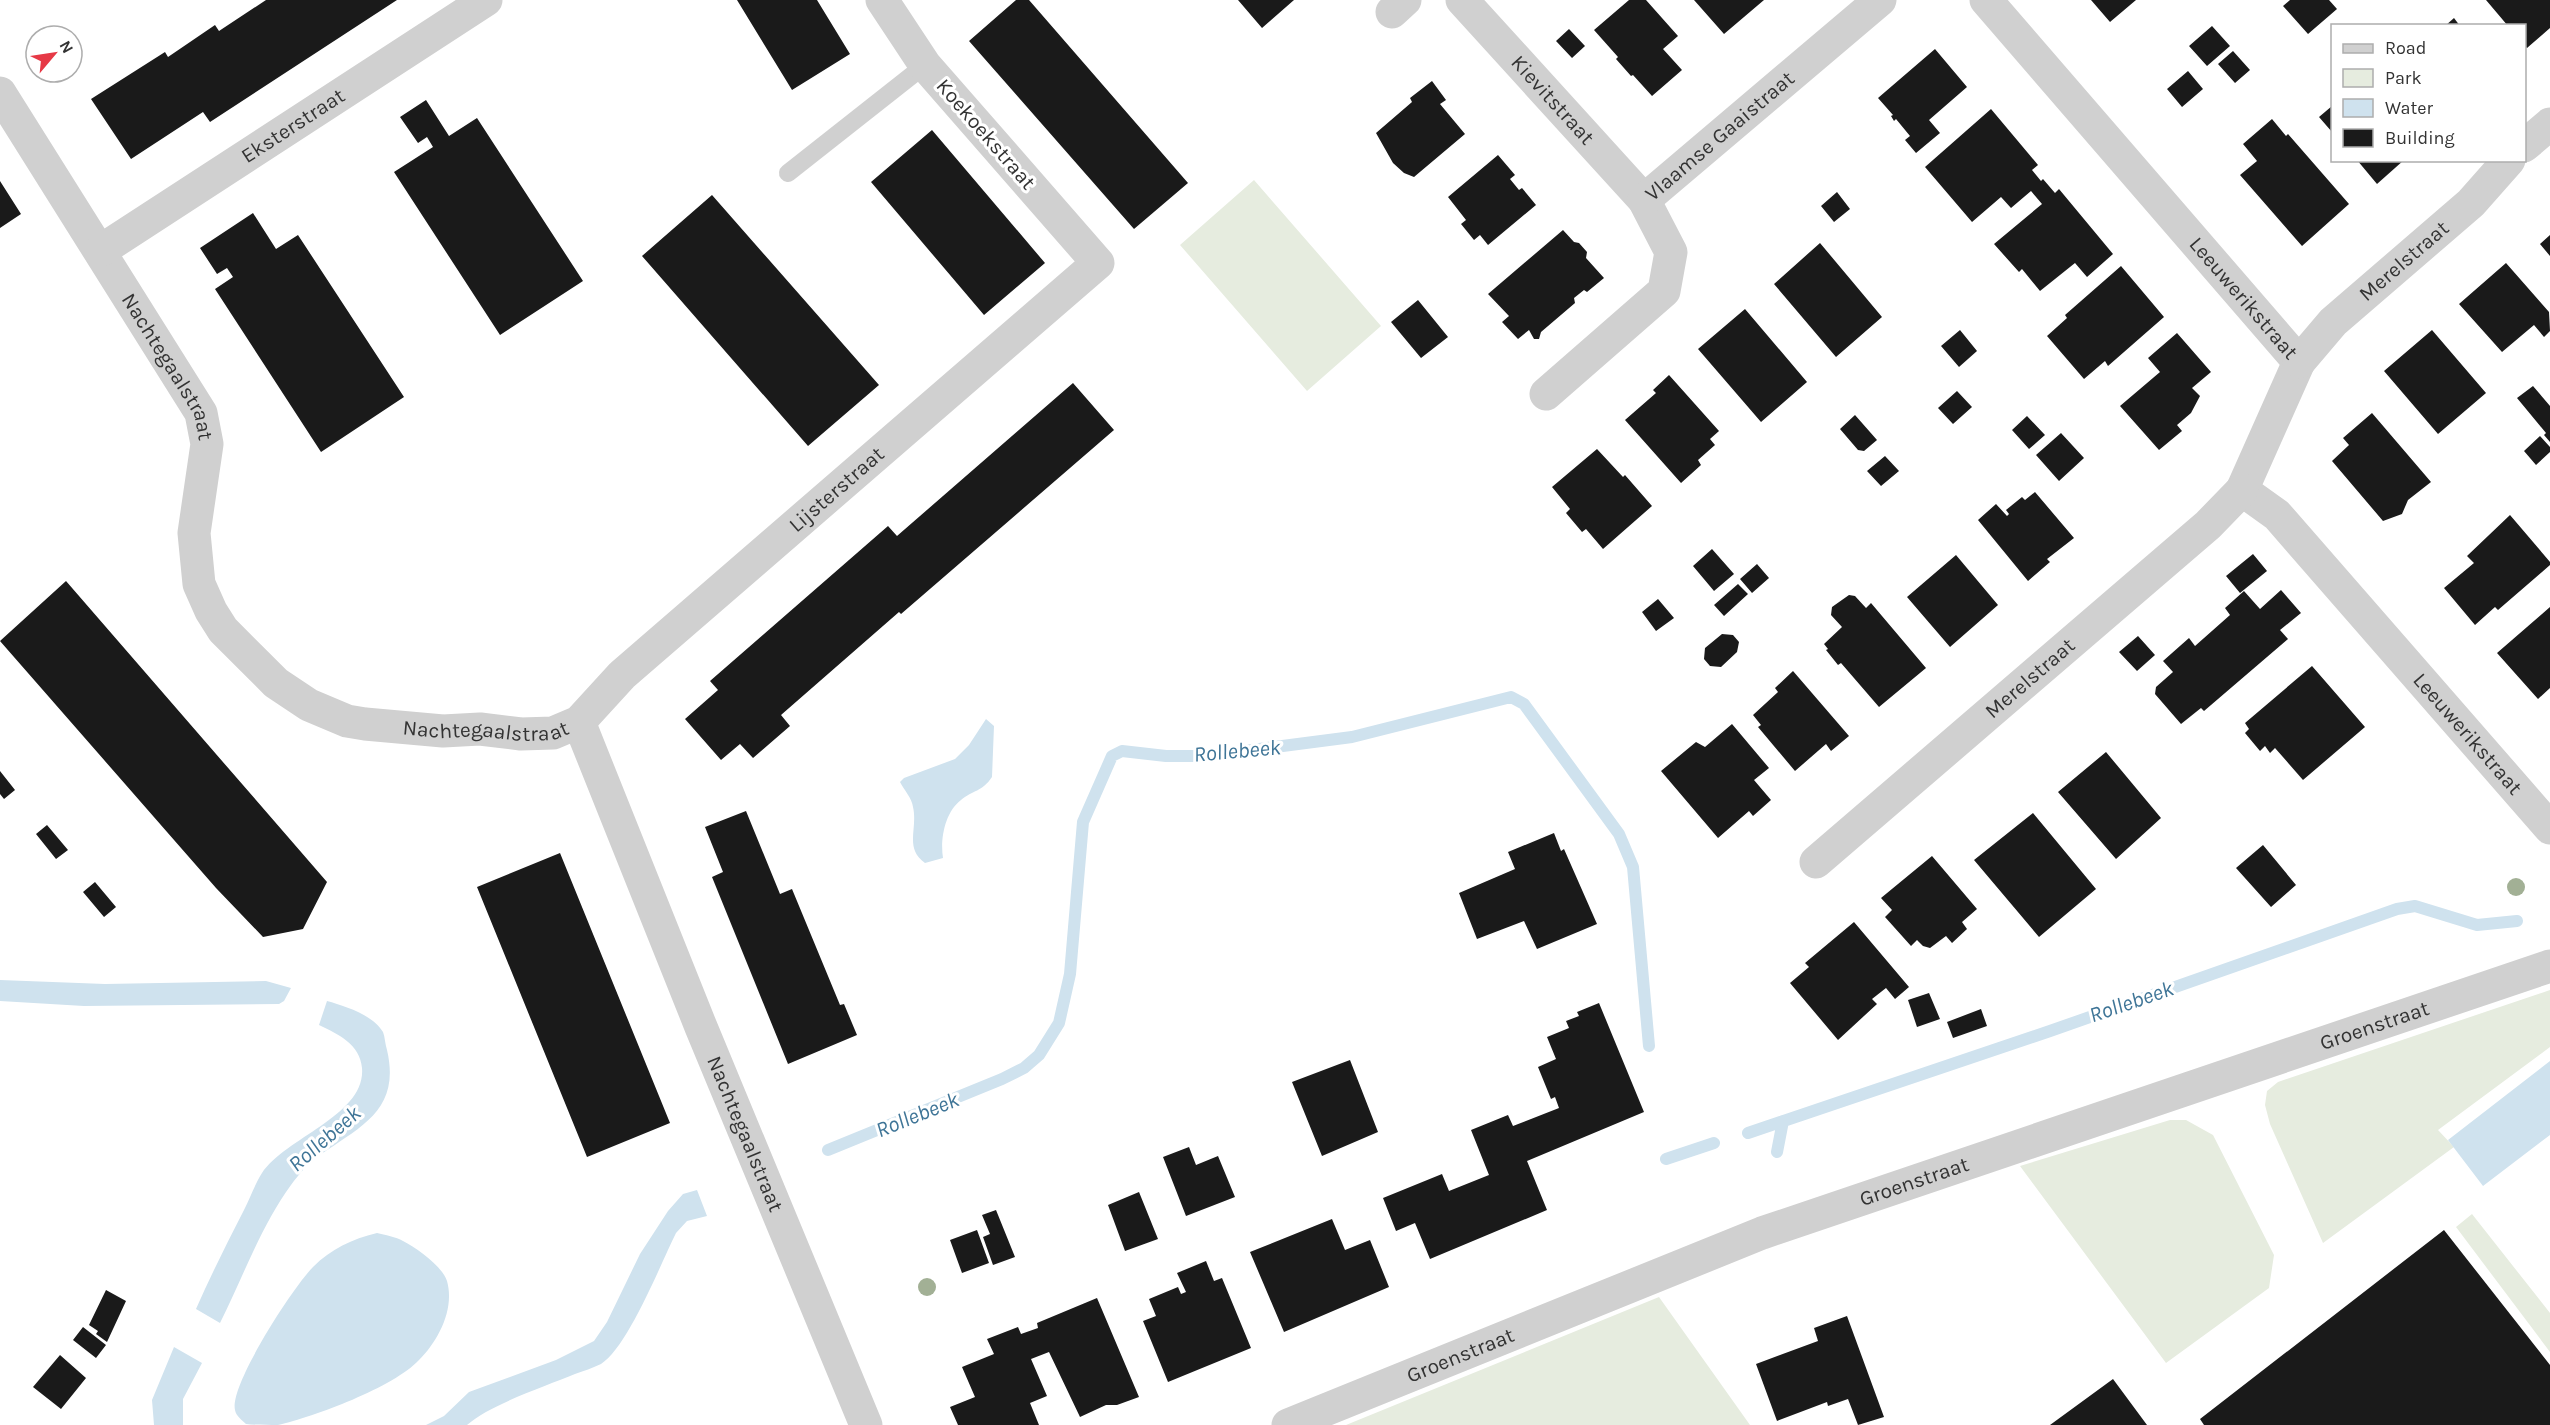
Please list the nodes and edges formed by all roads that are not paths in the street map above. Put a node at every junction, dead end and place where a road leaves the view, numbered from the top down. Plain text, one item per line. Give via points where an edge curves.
1 (486, 0) edge
2 (882, 0) edge
3 (1462, 0) edge
4 (1880, 0) edge
5 (1986, 0) edge
6 (925, 65) junction
7 (0, 93) edge
8 (2550, 124) edge
9 (2526, 144) edge
10 (2507, 162) edge
11 (788, 173) dead end
12 (1644, 200) junction
13 (100, 251) junction
14 (1098, 263) joint
15 (2299, 362) junction
16 (1546, 393) dead end
17 (2242, 490) junction
18 (579, 722) junction
19 (2550, 828) edge
20 (1816, 862) dead end
21 (2550, 966) edge
22 (866, 1425) edge
23 (1288, 1425) edge

1 - 13 street, Eksterstraat
2 - 6 street, Koekoekstraat
3 - 12 street, Kievitstraat
4 - 12 street, Vlaamse Gaaistraat
5 - 15 street, Leeuwerikstraat
6 - 11 lane
6 - 14 street, Koekoekstraat
7 - 13 street, Nachtegaalstraat
8 - 9 street
10 - 15 street, Merelstraat via 2471,203 2333,322
12 - 16 street, Vlaamse Gaaistraat via 1671,252 1664,291
13 - 18 street, Nachtegaalstraat via 201,414 207,444 194,533 200,584 207,602 224,630 276,683 309,705 347,722 521,734 553,733
14 - 18 street, Lijsterstraat via 622,675
15 - 17 street, Leeuwerikstraat
17 - 19 street, Leeuwerikstraat via 2277,515
17 - 20 street, Merelstraat via 2208,525
18 - 22 street, Nachtegaalstraat
21 - 23 street, Groenstraat via 1762,1233

